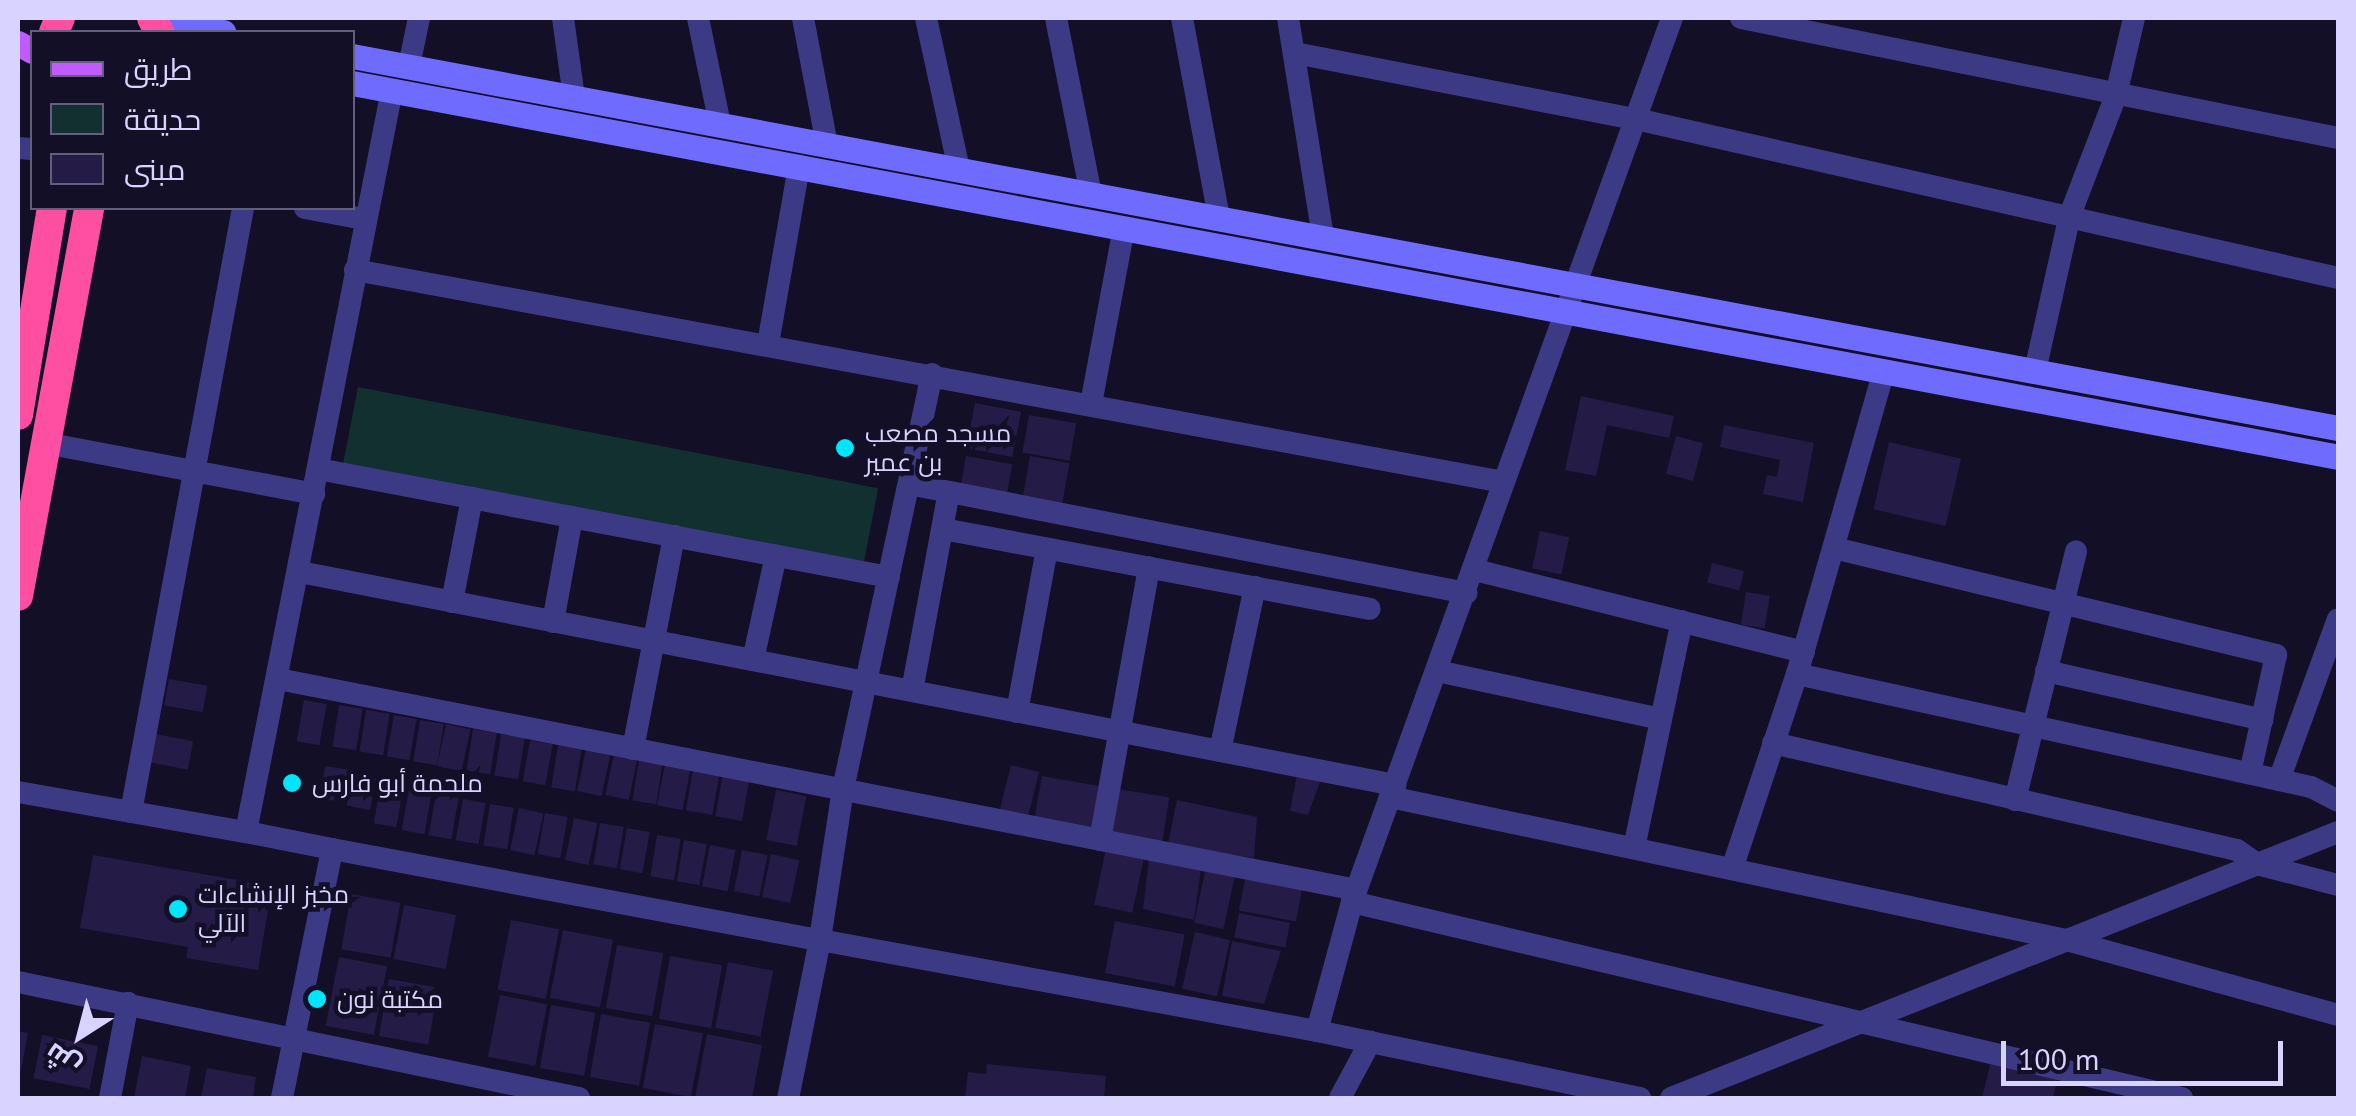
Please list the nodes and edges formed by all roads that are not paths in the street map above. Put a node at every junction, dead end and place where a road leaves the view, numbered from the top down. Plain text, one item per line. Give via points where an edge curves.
1 (162, 18) edge
2 (418, 18) edge
3 (563, 18) edge
4 (698, 18) edge
5 (803, 18) edge
6 (926, 18) edge
7 (1056, 18) edge
8 (1182, 18) edge
9 (1288, 18) edge
10 (1672, 18) edge
11 (1741, 18) edge
12 (2134, 18) edge
13 (214, 30) edge
14 (1295, 53) junction
15 (355, 57) edge
16 (410, 66) junction
17 (355, 84) edge
18 (392, 90) junction
19 (2116, 95) junction
20 (574, 97) junction
21 (1636, 119) junction
22 (720, 124) junction
23 (2338, 138) edge
24 (827, 144) junction
25 (798, 166) junction
26 (959, 169) junction
27 (1091, 194) junction
28 (52, 210) edge
29 (89, 210) edge
30 (242, 210) edge
31 (316, 210) edge
32 (2070, 215) junction
33 (1219, 218) junction
34 (364, 219) junction
35 (1124, 228) junction
36 (1323, 237) junction
37 (355, 270) junction
38 (2338, 278) edge
39 (1578, 285) junction
40 (1561, 310) junction
41 (768, 344) junction
42 (1884, 371) junction
43 (2035, 371) junction
44 (932, 374) junction
45 (1092, 404) junction
46 (18, 415) edge
47 (2338, 428) edge
48 (45, 443) junction
49 (2338, 458) edge
50 (318, 468) junction
51 (192, 470) junction
52 (1502, 482) junction
53 (910, 484) junction
54 (950, 492) junction
55 (314, 494) junction
56 (472, 498) junction
57 (572, 517) junction
58 (942, 529) junction
59 (674, 536) junction
60 (1834, 548) junction
61 (1047, 549) junction
62 (2076, 550) dead end
63 (776, 555) junction
64 (1149, 567) junction
65 (1475, 570) junction
66 (300, 572) junction
67 (889, 577) junction
68 (1255, 587) junction
69 (1466, 593) junction
70 (18, 596) edge
71 (452, 602) junction
72 (2062, 604) junction
73 (1370, 609) dead end
74 (2338, 619) edge
75 (553, 622) junction
76 (1682, 622) junction
77 (653, 641) junction
78 (752, 660) junction
79 (1800, 663) junction
80 (1437, 671) junction
81 (2046, 671) junction
82 (278, 679) junction
83 (868, 682) junction
84 (912, 691) junction
85 (1016, 712) junction
86 (1660, 719) junction
87 (2264, 720) junction
88 (2033, 725) junction
89 (1121, 732) junction
90 (1773, 743) junction
91 (633, 748) junction
92 (1220, 751) junction
93 (2250, 773) junction
94 (2279, 780) junction
95 (843, 789) junction
96 (1392, 791) junction
97 (18, 792) edge
98 (2016, 800) junction
99 (2338, 801) edge
100 (131, 812) junction
101 (246, 832) junction
102 (2338, 832) edge
103 (1100, 840) junction
104 (332, 848) junction
105 (1634, 848) junction
106 (2257, 864) junction
107 (1732, 870) junction
108 (2338, 886) edge
109 (1354, 896) junction
110 (820, 940) junction
111 (2066, 940) junction
112 (18, 982) edge
113 (128, 1002) junction
114 (2338, 1015) edge
115 (1862, 1023) junction
116 (1316, 1030) junction
117 (292, 1039) junction
118 (1370, 1042) junction
119 (110, 1098) edge
120 (282, 1098) edge
121 (579, 1098) edge
122 (788, 1098) edge
123 (1340, 1098) edge
124 (1640, 1098) edge
125 (1671, 1098) edge
126 (2182, 1098) edge

1 - 13 main road
2 - 16 street
3 - 20 street
4 - 22 street
5 - 24 street
6 - 26 street
7 - 27 street
8 - 33 street
9 - 14 street
10 - 21 street
11 - 19 street
12 - 19 street
14 - 21 street
14 - 36 street
15 - 16 main road
16 - 20 main road
17 - 18 main road
18 - 25 main road
18 - 34 street
19 - 23 street
19 - 32 street
20 - 22 main road
21 - 32 street
21 - 39 street
22 - 24 main road
24 - 26 main road
25 - 35 main road
25 - 41 street
26 - 27 main road
27 - 33 main road
28 - 46 highway
29 - 48 highway
30 - 51 street
31 - 34 street
32 - 38 street
32 - 43 street
33 - 36 main road
34 - 37 street
35 - 40 main road
35 - 45 street
36 - 39 main road
37 - 41 street
37 - 50 street
39 - 40 street
39 - 43 main road
40 - 42 main road
40 - 52 street
41 - 44 street
42 - 49 main road
42 - 60 street
43 - 47 main road
44 - 45 street
44 - 53 street
45 - 52 street
48 - 51 street
48 - 70 highway
50 - 55 street
50 - 56 street
51 - 55 street
51 - 100 street
52 - 65 street
53 - 54 street
53 - 67 street
54 - 58 street
54 - 69 street
55 - 66 street
56 - 57 street
56 - 71 street
57 - 59 street
57 - 75 street
58 - 61 street
58 - 84 street
59 - 63 street
59 - 77 street
60 - 72 street
60 - 79 street
61 - 64 street
61 - 85 street
62 - 72 street
63 - 67 street
63 - 78 street
64 - 68 street
64 - 89 street
65 - 69 street
65 - 76 street
66 - 71 street
66 - 82 street
67 - 83 street
68 - 73 street
68 - 92 street
69 - 80 street
71 - 75 street
72 - 81 street
72 - 87 street via 2276,655
74 - 94 street
75 - 77 street
76 - 79 street
76 - 86 street
77 - 78 street
77 - 91 street
78 - 83 street
79 - 88 street
79 - 90 street
80 - 86 street
80 - 96 street
81 - 87 street
81 - 88 street
82 - 91 street
82 - 101 street
83 - 84 street
83 - 95 street
84 - 85 street
85 - 89 street
86 - 105 street
87 - 93 street
88 - 93 street
88 - 98 street
89 - 92 street
89 - 103 street
90 - 98 street
90 - 107 street
91 - 95 street
92 - 96 street
93 - 94 street
94 - 99 street
95 - 103 street
95 - 110 street
96 - 105 street
96 - 109 street
97 - 100 street
98 - 106 street via 2236,850
100 - 101 street
101 - 104 street
102 - 106 street
103 - 109 street
104 - 110 street
104 - 117 street
105 - 107 street
106 - 108 street
106 - 111 street
107 - 111 street
109 - 115 street
109 - 116 street
110 - 116 street
110 - 122 street
111 - 114 street
111 - 115 street
112 - 113 street
113 - 117 street
113 - 119 street
115 - 125 street
115 - 126 street
116 - 118 street
117 - 120 street
117 - 121 street
118 - 123 street
118 - 124 street

